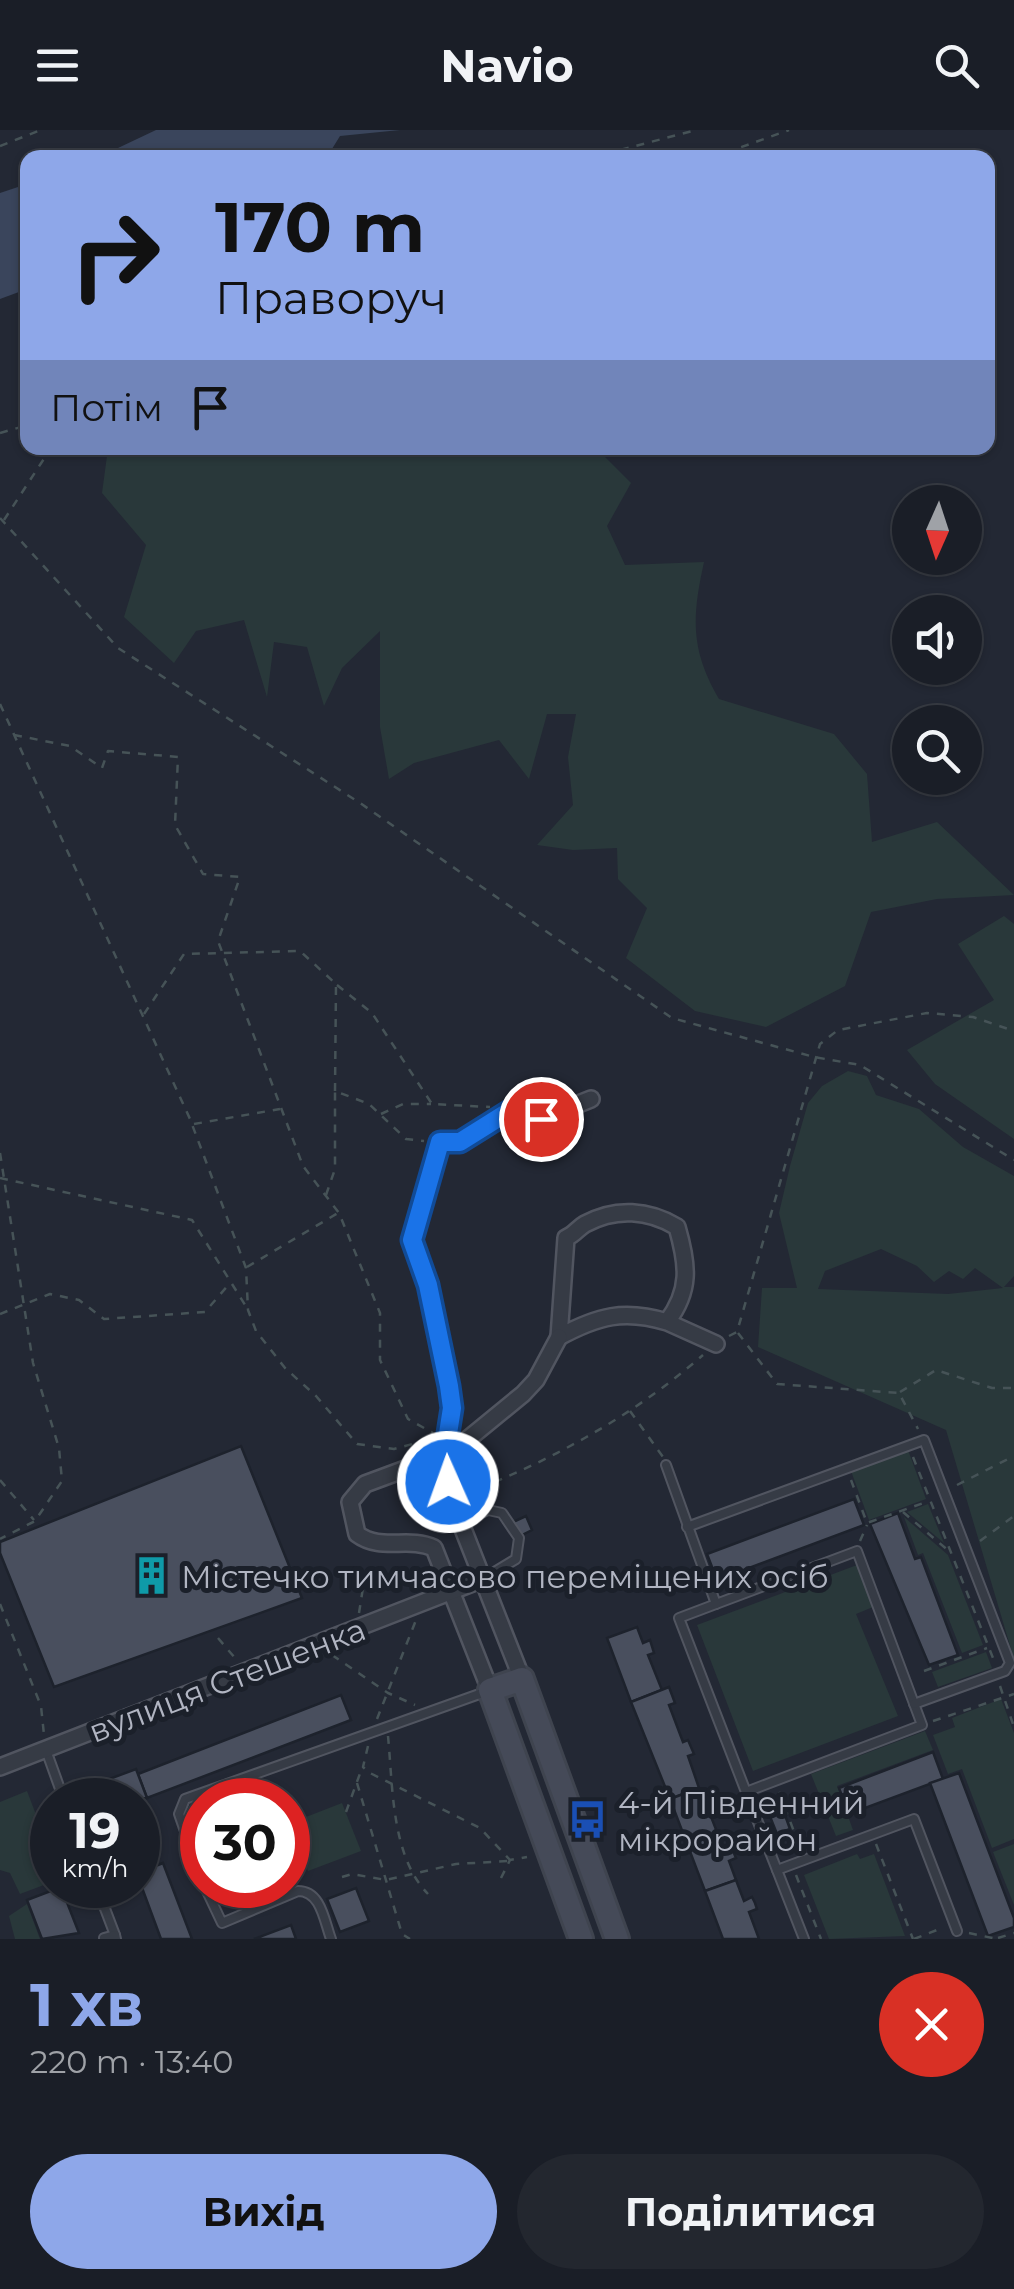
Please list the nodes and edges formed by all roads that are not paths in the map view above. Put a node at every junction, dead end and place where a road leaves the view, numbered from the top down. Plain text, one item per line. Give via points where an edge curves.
1 (591, 1098) dead end
2 (667, 1322) junction
3 (559, 1337) junction
4 (716, 1344) dead end
5 (439, 1463) junction
6 (666, 1465) road end
7 (460, 1522) junction
8 (688, 1527) junction
9 (484, 1579) junction
10 (453, 1592) junction
11 (716, 1604) junction
12 (522, 1679) junction
13 (490, 1690) junction
14 (914, 1704) junction
15 (46, 1750) junction
16 (0, 1767) edge
17 (56, 1778) edge
18 (244, 1778) edge
19 (746, 1792) junction
20 (776, 1870) junction
21 (310, 1892) edge
22 (104, 1908) edge
23 (215, 1908) edge
24 (258, 1908) edge
25 (957, 1930) road end
26 (115, 1937) edge
27 (104, 1938) edge
28 (332, 1939) edge
29 (581, 1939) edge
30 (616, 1939) edge
31 (804, 1939) edge

1 - 5 street via 541,1119 511,1110 460,1142 440,1142 412,1240 449,1386 447,1442
2 - 3 street via 637,1313 590,1320
2 - 3 street via 685,1298 677,1227 656,1214 629,1212 583,1225 566,1238
2 - 4 street
3 - 5 street via 523,1394
5 - 7 street
5 - 10 street via 365,1484 350,1502 351,1519 368,1542 434,1548
6 - 8 lane
7 - 9 street
7 - 9 lane via 488,1510 502,1513 519,1538 516,1559
8 - 11 lane
8 - 14 lane via 924,1440 1010,1663 998,1674
9 - 10 street, вулиця Стешенка
9 - 12 street
10 - 13 street
10 - 15 street, вулиця Стешенка
11 - 14 lane via 856,1551
11 - 19 lane via 679,1618
12 - 13 street
12 - 30 street
13 - 18 lane
13 - 29 street
14 - 19 lane via 922,1725
15 - 16 street, вулиця Стешенка
15 - 17 lane
19 - 20 lane
20 - 25 lane via 914,1818
20 - 31 lane
21 - 28 lane
22 - 26 lane
23 - 24 lane via 222,1923
26 - 27 lane

